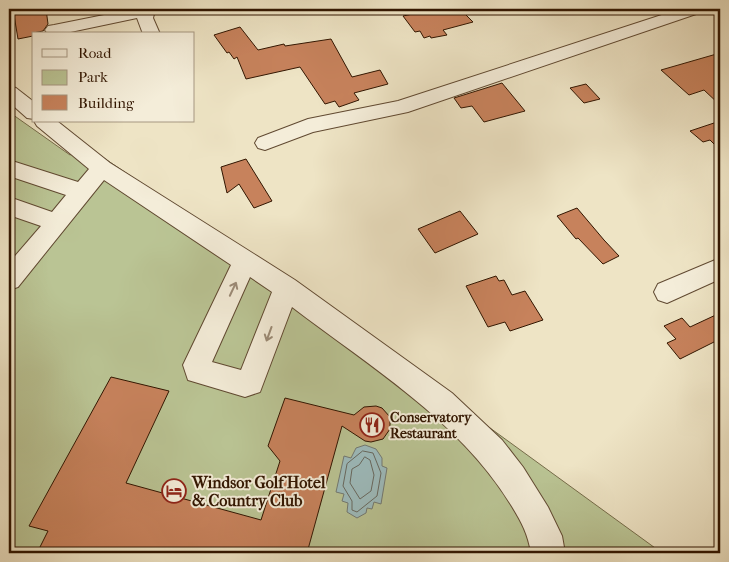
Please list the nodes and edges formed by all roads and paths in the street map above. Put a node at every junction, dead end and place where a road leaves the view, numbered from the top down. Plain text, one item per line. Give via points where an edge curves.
1 (696, 9) edge
2 (152, 10) edge
3 (54, 30) dead end
4 (151, 32) edge
5 (9, 92) edge
6 (32, 111) edge
7 (45, 122) edge
8 (265, 143) dead end
9 (9, 168) edge
10 (102, 168) junction
11 (82, 192) junction
12 (9, 206) edge
13 (57, 222) junction
14 (245, 261) junction
15 (720, 268) edge
16 (13, 269) edge
17 (286, 288) junction
18 (667, 292) dead end
19 (548, 553) edge

1 - 8 street via 401,107 308,126
2 - 3 street
2 - 4 street via 145,18
5 - 6 street
7 - 10 street
9 - 11 street
10 - 11 street
10 - 14 street
11 - 13 street
12 - 13 street
13 - 16 street
14 - 17 street
17 -> 14 street via 250,383 198,371 197,364
15 - 18 street
17 - 19 street via 468,425 496,457 537,518

